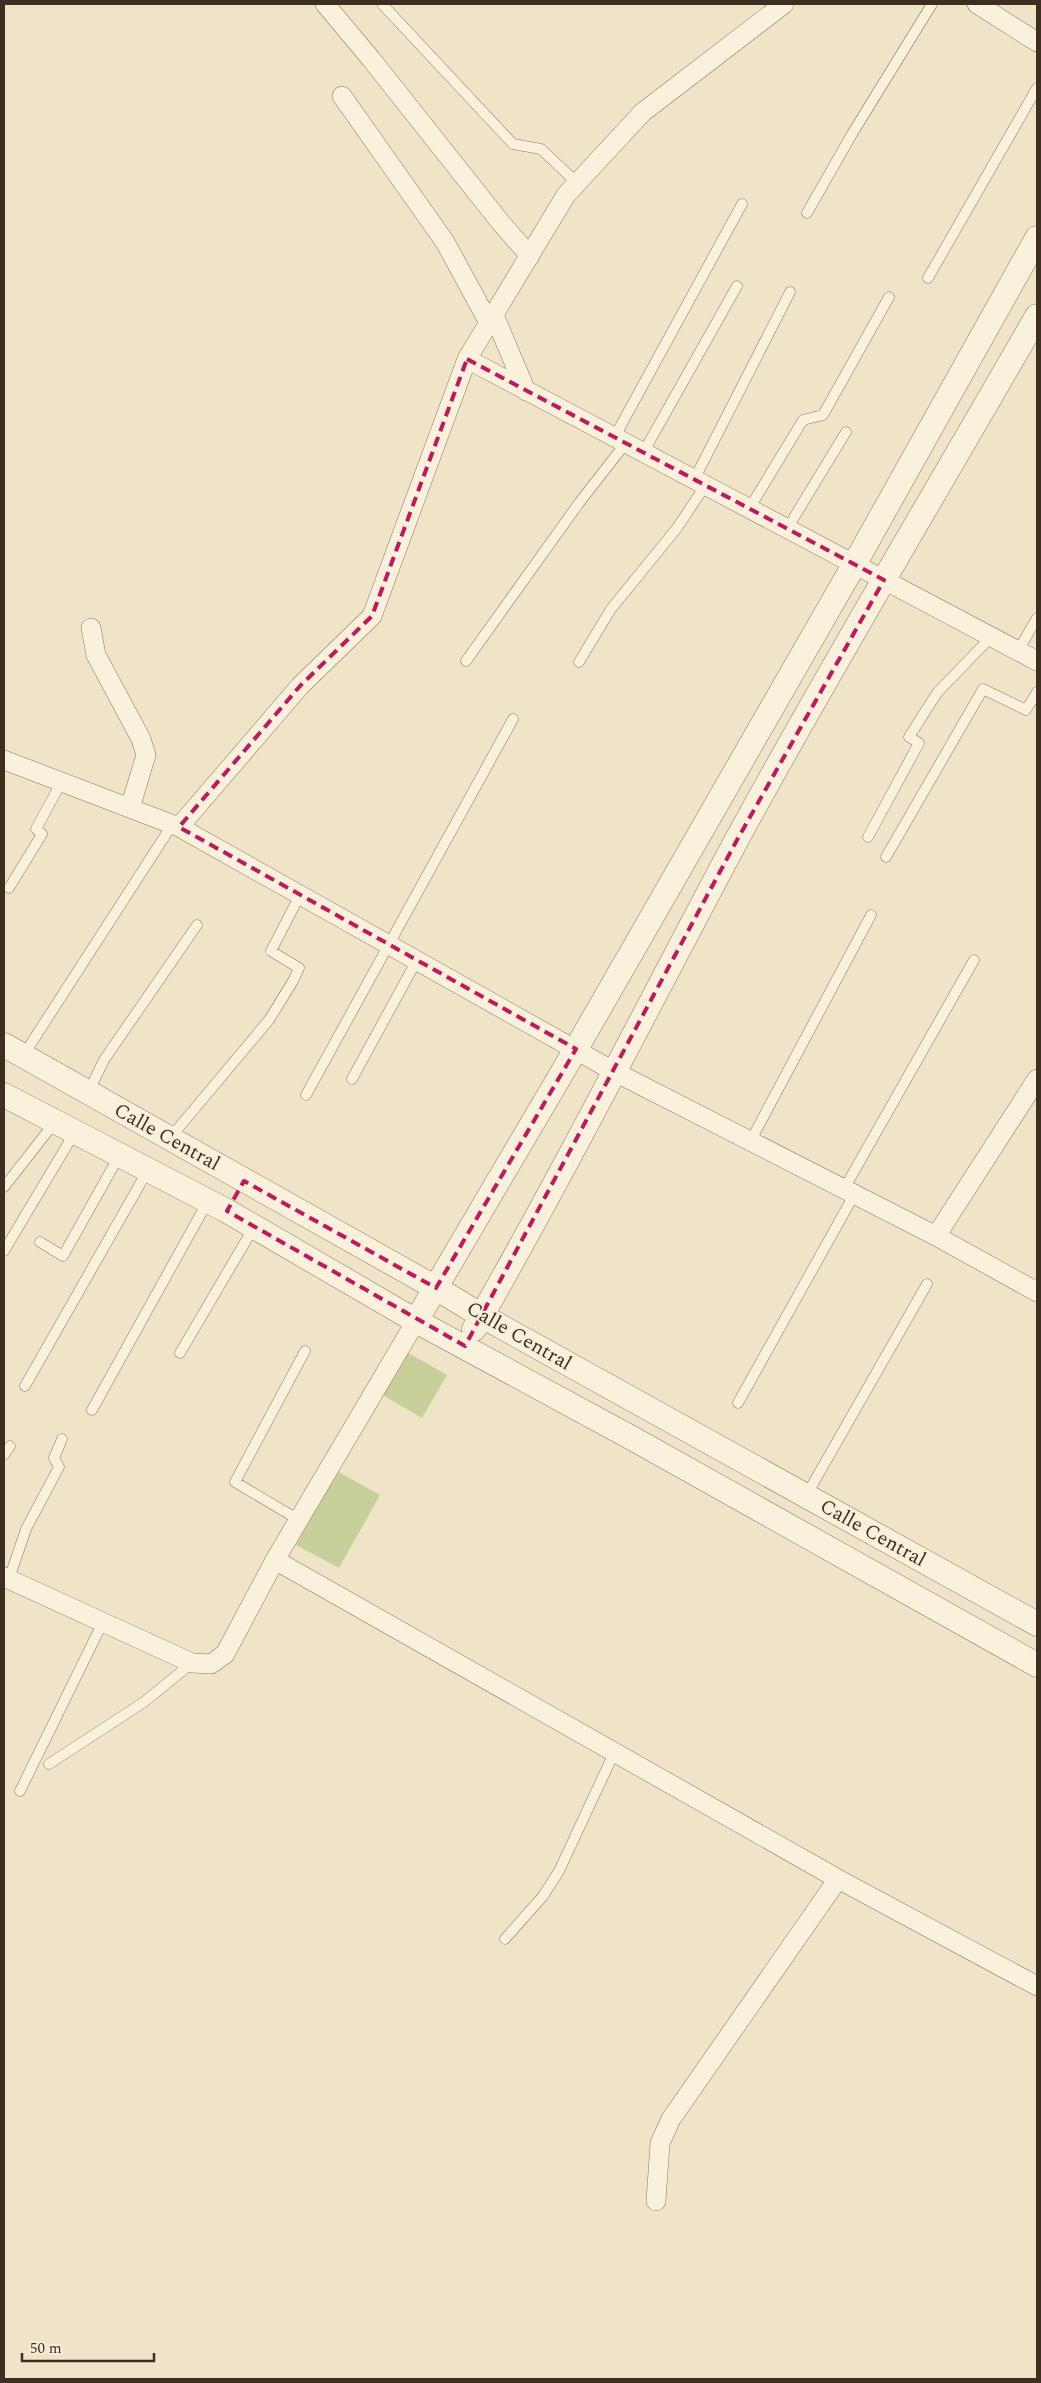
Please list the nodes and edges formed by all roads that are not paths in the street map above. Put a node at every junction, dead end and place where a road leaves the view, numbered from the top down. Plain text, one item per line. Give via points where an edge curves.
1 (324, 4) edge
2 (382, 4) edge
3 (784, 4) edge
4 (932, 4) edge
5 (977, 4) edge
6 (1037, 42) edge
7 (1037, 88) edge
8 (342, 96) dead end
9 (578, 183) junction
10 (742, 204) dead end
11 (807, 213) dead end
12 (1037, 238) edge
13 (530, 256) junction
14 (928, 278) dead end
15 (737, 286) dead end
16 (790, 292) dead end
17 (889, 297) dead end
18 (1037, 316) edge
19 (492, 319) junction
20 (467, 359) junction
21 (526, 391) junction
22 (846, 432) dead end
23 (620, 441) junction
24 (643, 453) junction
25 (699, 483) junction
26 (749, 510) junction
27 (787, 529) junction
28 (854, 565) junction
29 (884, 580) junction
30 (1037, 618) edge
31 (91, 628) dead end
32 (992, 637) junction
33 (1018, 651) junction
34 (466, 661) dead end
35 (1037, 661) edge
36 (580, 662) dead end
37 (1037, 692) edge
38 (513, 719) dead end
39 (4, 760) edge
40 (62, 781) junction
41 (130, 808) junction
42 (176, 826) junction
43 (868, 837) dead end
44 (886, 858) dead end
45 (9, 888) dead end
46 (300, 895) junction
47 (871, 915) dead end
48 (197, 926) dead end
49 (389, 945) junction
50 (416, 960) junction
51 (974, 960) dead end
52 (576, 1049) junction
53 (14, 1051) edge
54 (615, 1072) junction
55 (352, 1079) dead end
56 (1037, 1079) edge
57 (88, 1093) junction
58 (4, 1095) edge
59 (306, 1095) dead end
60 (65, 1127) junction
61 (169, 1139) junction
62 (750, 1142) junction
63 (119, 1156) junction
64 (148, 1170) junction
65 (244, 1181) junction
66 (4, 1187) edge
67 (849, 1192) junction
68 (218, 1206) junction
69 (254, 1226) junction
70 (936, 1236) junction
71 (40, 1242) dead end
72 (4, 1251) edge
73 (927, 1284) dead end
74 (436, 1288) junction
75 (1037, 1292) edge
76 (482, 1316) junction
77 (416, 1320) junction
78 (465, 1346) junction
79 (305, 1351) dead end
80 (180, 1353) dead end
81 (25, 1386) dead end
82 (738, 1403) dead end
83 (92, 1410) dead end
84 (62, 1439) dead end
85 (10, 1446) dead end
86 (4, 1455) edge
87 (806, 1496) junction
88 (299, 1520) junction
89 (274, 1560) junction
90 (6, 1578) edge
91 (102, 1622) junction
92 (1037, 1624) edge
93 (192, 1663) junction
94 (1037, 1665) edge
95 (614, 1753) junction
96 (49, 1764) dead end
97 (20, 1791) dead end
98 (838, 1879) junction
99 (505, 1940) dead end
100 (1037, 1986) edge
101 (656, 2201) dead end

1 - 13 street
2 - 9 lane via 513,144 541,149
3 - 9 street via 642,112
4 - 11 lane
5 - 6 street
7 - 14 lane
8 - 19 street via 445,242
9 - 13 street via 566,195
10 - 23 lane
12 - 28 street
13 - 19 street
15 - 24 lane
16 - 25 lane
17 - 26 lane via 823,415 803,420
18 - 29 street
19 - 20 street
19 - 21 street
20 - 21 street
20 - 42 street via 372,616 300,686
21 - 23 street
22 - 27 lane
23 - 24 street
23 - 34 lane
24 - 25 street
25 - 26 street
25 - 36 lane via 677,528 611,609
26 - 27 street
27 - 28 street
28 - 29 street
28 - 52 street
29 - 32 street
29 - 54 street via 737,840
30 - 33 lane
31 - 41 street via 96,655 141,739 146,755
32 - 33 street
32 - 43 lane via 937,693 909,737 919,743
33 - 35 street
37 - 44 lane via 1026,710 983,688
38 - 49 lane
39 - 40 street
40 - 41 street
40 - 45 lane via 36,829 42,834
41 - 42 street
42 - 46 street
42 - 53 lane
46 - 49 street
46 - 61 lane via 271,950 299,968 293,982 269,1020
47 - 62 lane
48 - 57 lane via 104,1060
49 - 50 street
49 - 59 lane
50 - 52 street
50 - 55 lane
51 - 67 lane
52 - 54 street
52 - 74 street
53 - 57 street, Calle Central
54 - 62 street
54 - 76 street
56 - 70 street
57 - 61 street, Calle Central
58 - 60 street, Calle Central
60 - 63 street, Calle Central
60 - 66 lane
60 - 72 lane
61 - 65 street, Calle Central
62 - 67 street
63 - 64 street, Calle Central
63 - 71 lane via 63,1256
64 - 68 street, Calle Central
64 - 81 lane
65 - 68 street
65 - 74 street, Calle Central
67 - 70 street
67 - 82 lane
68 - 69 street, Calle Central
68 - 83 lane
69 - 77 street, Calle Central
69 - 80 lane
70 - 75 street
73 - 87 lane
74 - 76 street, Calle Central
74 - 77 street
76 - 78 street
76 - 87 street, Calle Central
77 - 78 street, Calle Central
77 - 88 street
78 - 94 street, Calle Central
79 - 88 lane via 235,1482
84 - 90 lane via 54,1458 59,1467 26,1530
85 - 86 lane
87 - 92 street, Calle Central
88 - 89 street
89 - 93 street via 225,1654 211,1664
89 - 95 street
90 - 91 street
91 - 93 street
91 - 97 lane
93 - 96 lane via 144,1702
95 - 98 street
95 - 99 lane via 559,1871
98 - 100 street
98 - 101 street via 671,2119 660,2143

